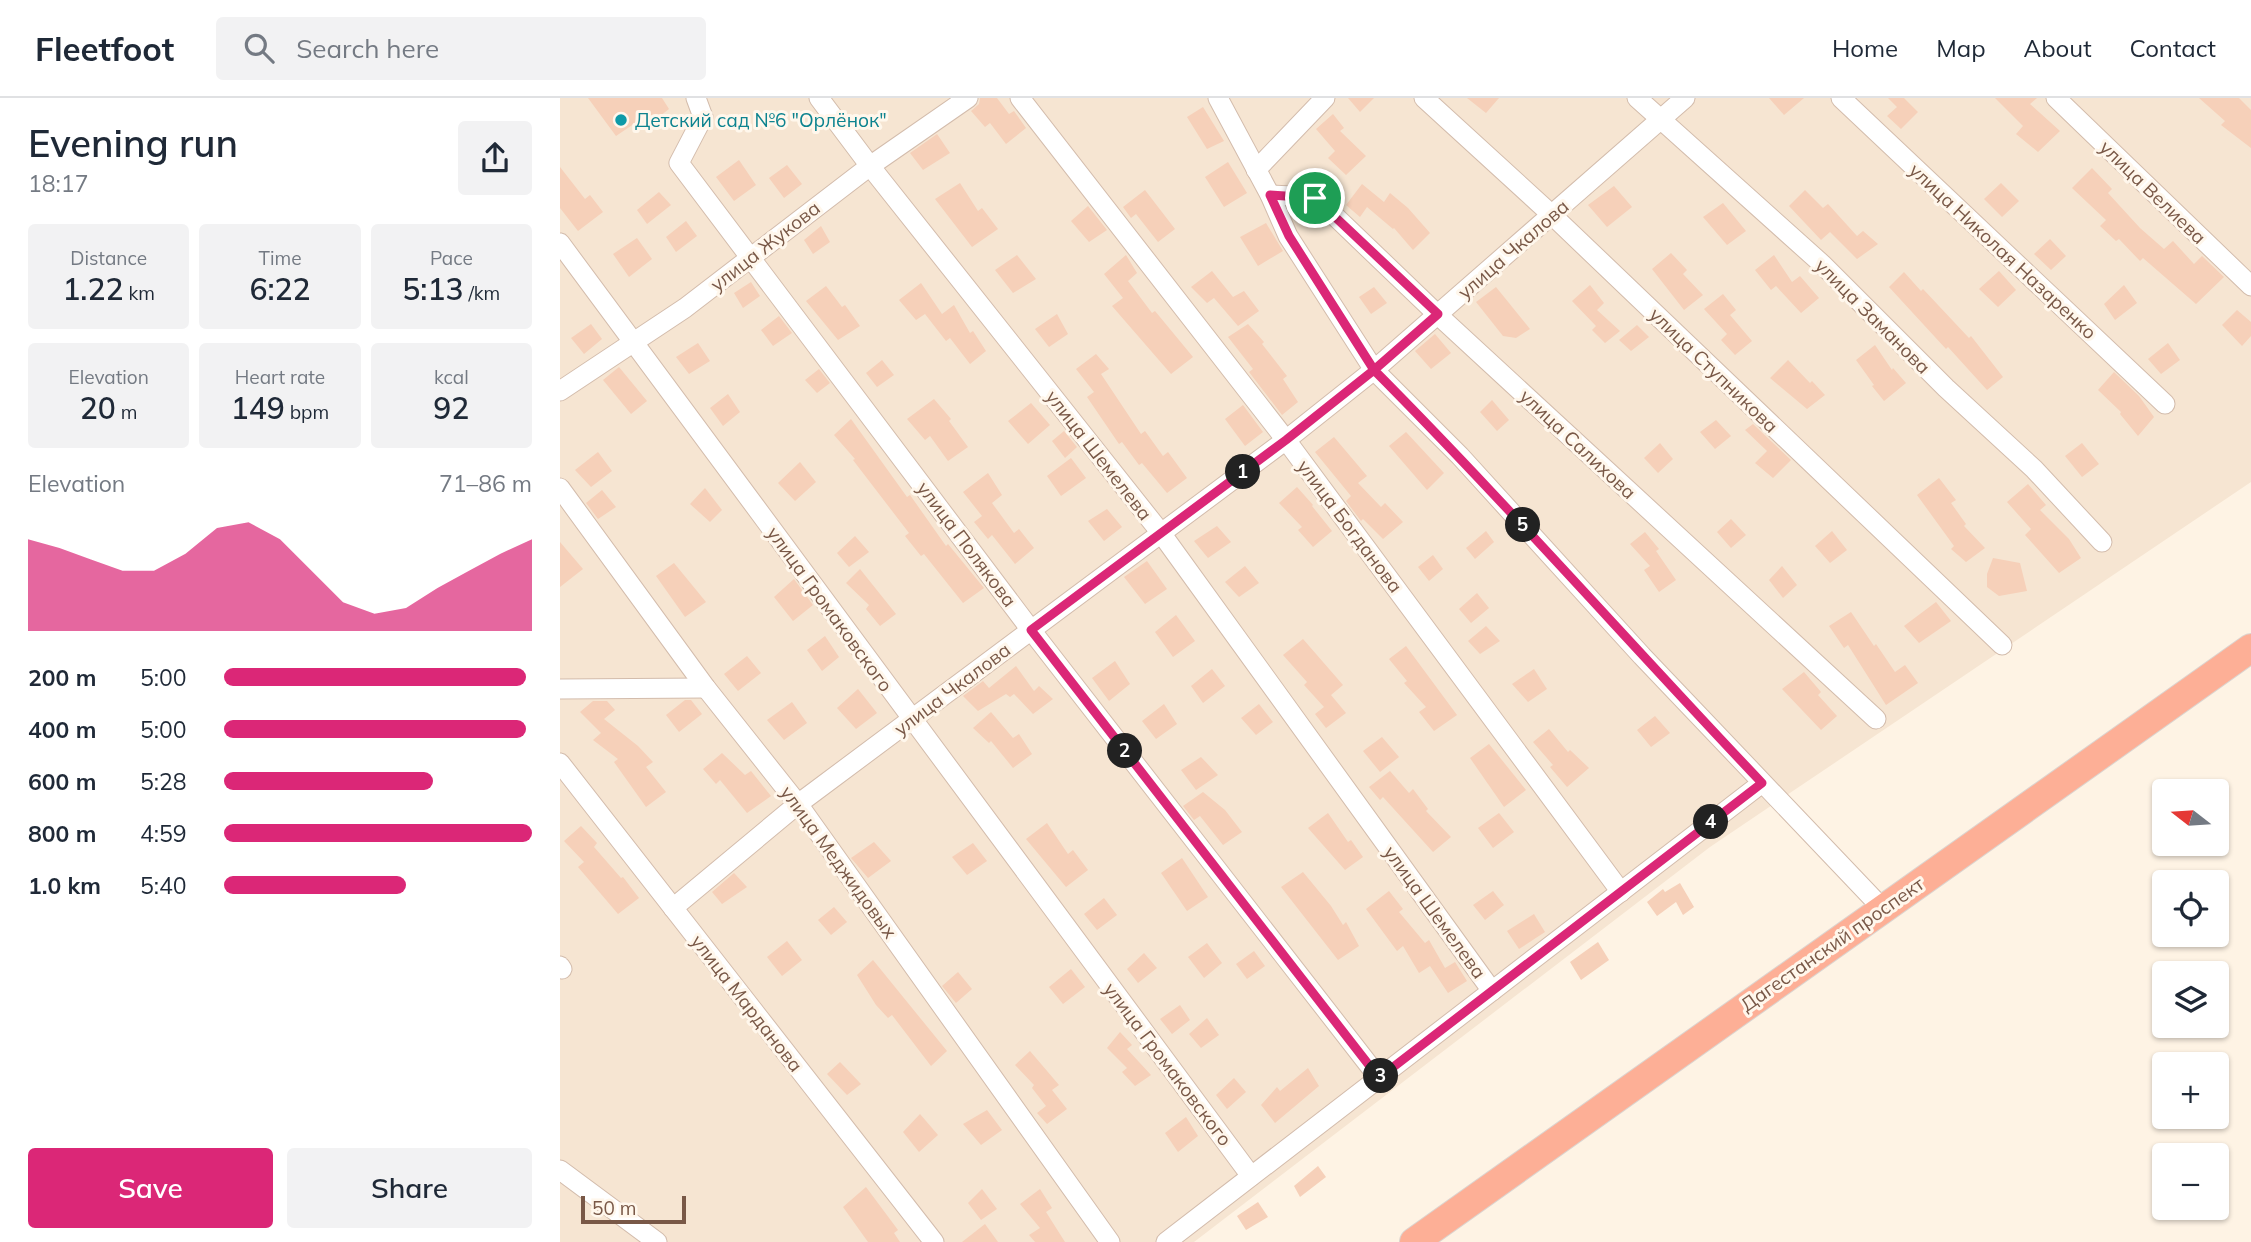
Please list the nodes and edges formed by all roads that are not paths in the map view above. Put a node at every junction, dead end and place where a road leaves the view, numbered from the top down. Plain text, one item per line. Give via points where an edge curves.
1 (696, 98) edge
2 (819, 98) edge
3 (968, 98) edge
4 (1020, 98) edge
5 (1218, 98) edge
6 (1325, 98) edge
7 (1424, 98) edge
8 (1637, 98) edge
9 (1685, 98) edge
10 (1841, 98) edge
11 (2056, 98) edge
12 (1660, 119) junction
13 (870, 166) junction
14 (1256, 170) junction
15 (1270, 195) junction
16 (1552, 215) junction
17 (560, 243) edge
18 (751, 257) junction
19 (2251, 286) edge
20 (1438, 314) junction
21 (634, 343) junction
22 (1374, 370) junction
23 (560, 391) edge
24 (2165, 404) dead end
25 (1286, 440) junction
26 (560, 488) edge
27 (1161, 533) junction
28 (2102, 542) dead end
29 (1031, 630) junction
30 (2002, 645) dead end
31 (2251, 648) edge
32 (706, 688) junction
33 (560, 690) edge
34 (911, 719) junction
35 (1876, 719) dead end
36 (560, 763) edge
37 (1762, 783) junction
38 (798, 804) junction
39 (1621, 892) junction
40 (673, 908) junction
41 (1882, 908) junction
42 (1492, 991) junction
43 (1379, 1078) junction
44 (560, 1170) edge
45 (1251, 1176) junction
46 (657, 1242) edge
47 (934, 1242) edge
48 (1110, 1242) edge
49 (1166, 1242) edge
50 (1414, 1242) edge

1 - 18 street, улица Полякова via 703,117 679,163
2 - 13 street, улица Шемелева
3 - 13 street, улица Жукова
4 - 25 street, улица Богданова
5 - 14 street
6 - 14 street
7 - 16 street, улица Ступникова
8 - 12 street, улица Заманова
9 - 12 street, улица Чкалова
10 - 24 street, улица Николая Назаренко
11 - 19 street, улица Велиева
12 - 16 street, улица Чкалова
12 - 28 street, улица Заманова via 1822,264 2034,469
13 - 18 street, улица Жукова
13 - 27 street, улица Шемелева
14 - 15 street
15 - 20 street, улица Салихова via 1315,198
15 - 22 street via 1289,236
16 - 20 street, улица Чкалова
16 - 30 street, улица Ступникова
17 - 21 street, улица Громаковского
18 - 21 street, улица Жукова
18 - 29 street, улица Полякова
20 - 22 street, улица Чкалова
20 - 35 street, улица Салихова
21 - 23 street, улица Жукова
21 - 34 street, улица Громаковского
22 - 25 street, улица Чкалова
22 - 37 street via 1460,456
25 - 27 street, улица Чкалова
25 - 39 street, улица Богданова
26 - 32 street, улица Меджидовых
27 - 29 street, улица Чкалова
27 - 42 street, улица Шемелева
29 - 34 street, улица Чкалова
29 - 43 street, улица Полякова
31 - 41 highway, Дагестанский проспект
32 - 33 street
32 - 38 street, улица Меджидовых
34 - 38 street, улица Чкалова
34 - 45 street, улица Громаковского
36 - 40 street, улица Марданова
37 - 39 street
37 - 41 street
38 - 40 street, улица Чкалова
38 - 48 street, улица Меджидовых
39 - 42 street
40 - 47 street, улица Марданова
41 - 50 highway, Дагестанский проспект
42 - 43 street
43 - 45 street
44 - 46 street
45 - 49 street

